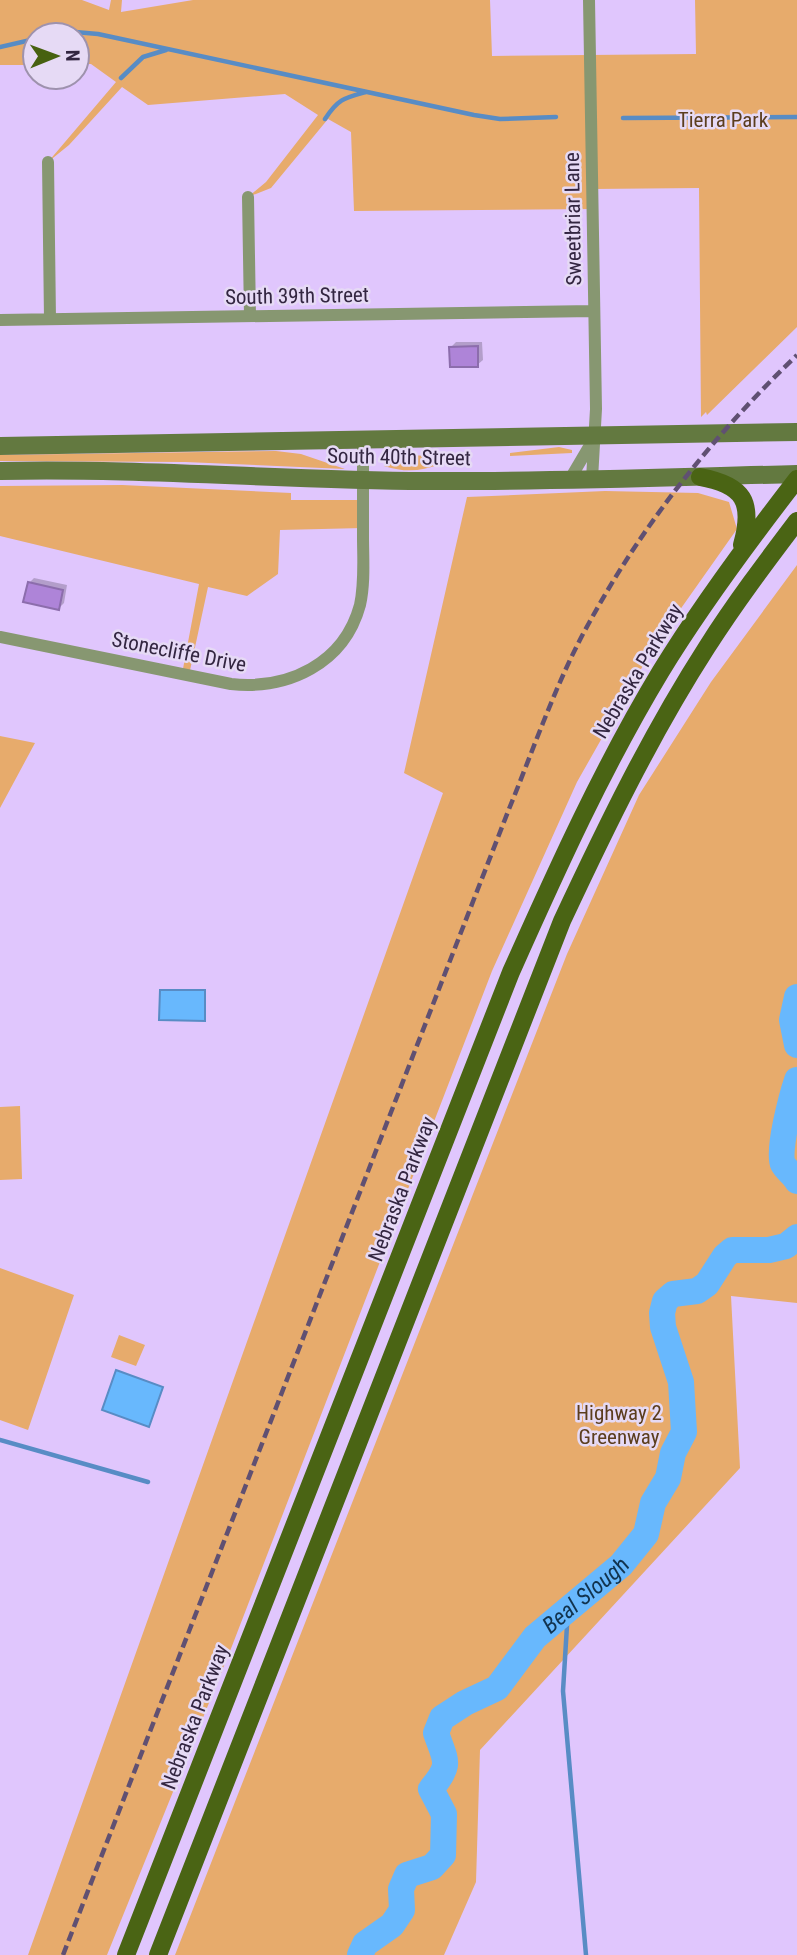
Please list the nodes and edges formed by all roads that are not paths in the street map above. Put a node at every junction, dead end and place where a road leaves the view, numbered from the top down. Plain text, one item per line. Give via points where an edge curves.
1 (589, 0) edge
2 (48, 163) dead end
3 (248, 197) dead end
4 (594, 311) junction
5 (250, 316) junction
6 (50, 319) junction
7 (0, 320) edge
8 (797, 432) edge
9 (595, 437) junction
10 (363, 440) junction
11 (0, 446) edge
12 (0, 471) edge
13 (700, 477) junction
14 (797, 477) edge
15 (570, 479) junction
16 (592, 479) junction
17 (363, 480) junction
18 (797, 521) edge
19 (735, 562) junction
20 (0, 637) edge
21 (127, 1955) edge
22 (158, 1955) edge

1 - 4 street, Sweetbriar Lane
2 - 6 street
3 - 5 street
4 - 5 street, South 39th Street
4 - 9 street, Sweetbriar Lane
5 - 6 street, South 39th Street
6 - 7 street, South 39th Street
8 - 9 main road, South 40th Street
9 - 10 main road, South 40th Street
9 - 15 street
9 - 16 street, Sweetbriar Lane
10 - 11 main road, South 40th Street
10 - 17 street, Stonecliffe Drive
12 - 17 main road, South 40th Street via 152,471
13 - 14 main road, South 40th Street
13 - 16 main road, South 40th Street
13 - 19 main road via 732,487 746,505 747,526
14 - 19 main road, Nebraska Parkway
15 - 16 main road, South 40th Street
15 - 17 main road, South 40th Street
17 - 20 street, Stonecliffe Drive via 364,575 359,607 332,653 302,674 268,685 240,685
18 - 22 main road via 680,693 630,780 562,921
19 - 21 main road, Nebraska Parkway via 662,670 618,746 578,822 511,972

